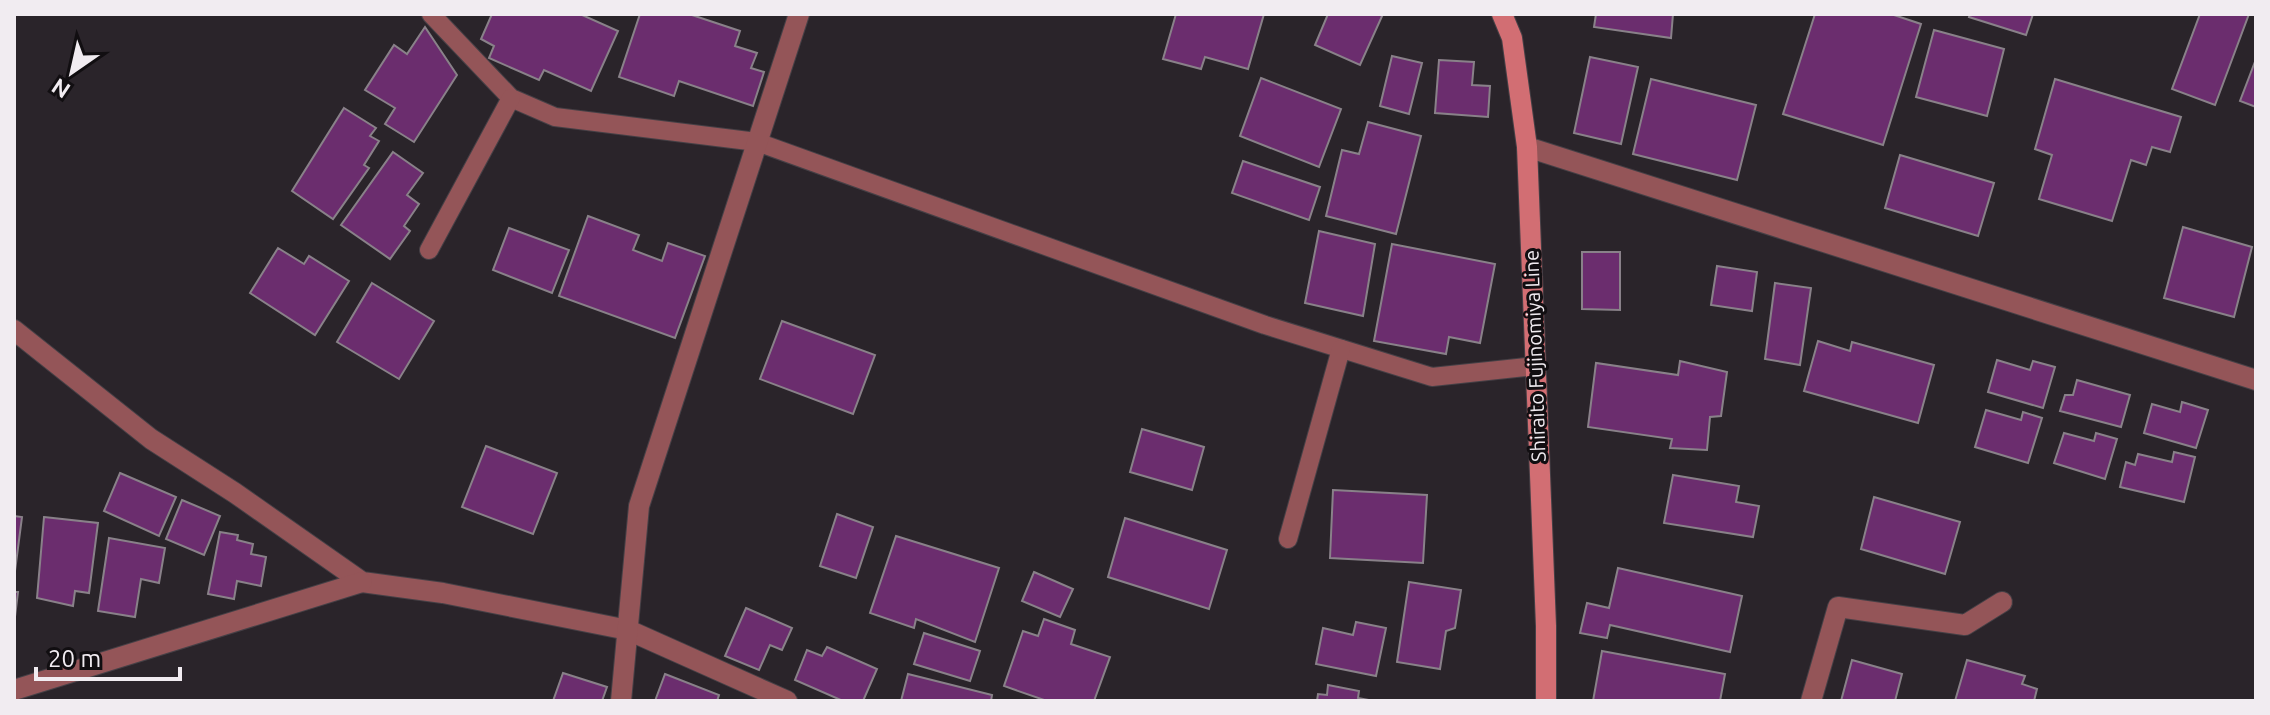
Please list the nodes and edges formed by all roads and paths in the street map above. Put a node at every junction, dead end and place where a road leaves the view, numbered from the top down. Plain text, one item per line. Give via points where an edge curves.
1 (431, 14) edge
2 (799, 14) edge
3 (1502, 14) edge
4 (511, 98) junction
5 (757, 142) junction
6 (1527, 147) junction
7 (429, 250) dead end
8 (14, 330) edge
9 (1341, 349) junction
10 (1535, 366) junction
11 (2256, 380) edge
12 (1288, 539) dead end
13 (362, 582) junction
14 (2002, 602) dead end
15 (628, 630) junction
16 (14, 690) edge
17 (621, 701) edge
18 (787, 701) edge
19 (1546, 701) edge
20 (1811, 701) edge

1 - 4 lane
2 - 5 street
3 - 6 main road, Shiraito Fujinomiya Line via 1512,38
4 - 5 lane via 555,117
4 - 7 lane
5 - 9 lane
5 - 15 street via 639,506
6 - 10 main road, Shiraito Fujinomiya Line
6 - 11 street
8 - 13 street via 151,439
9 - 10 lane via 1432,377
9 - 12 lane
10 - 19 main road, Shiraito Fujinomiya Line
13 - 15 street
13 - 16 street
14 - 20 street via 1965,625 1838,607
15 - 17 street
15 - 18 street

